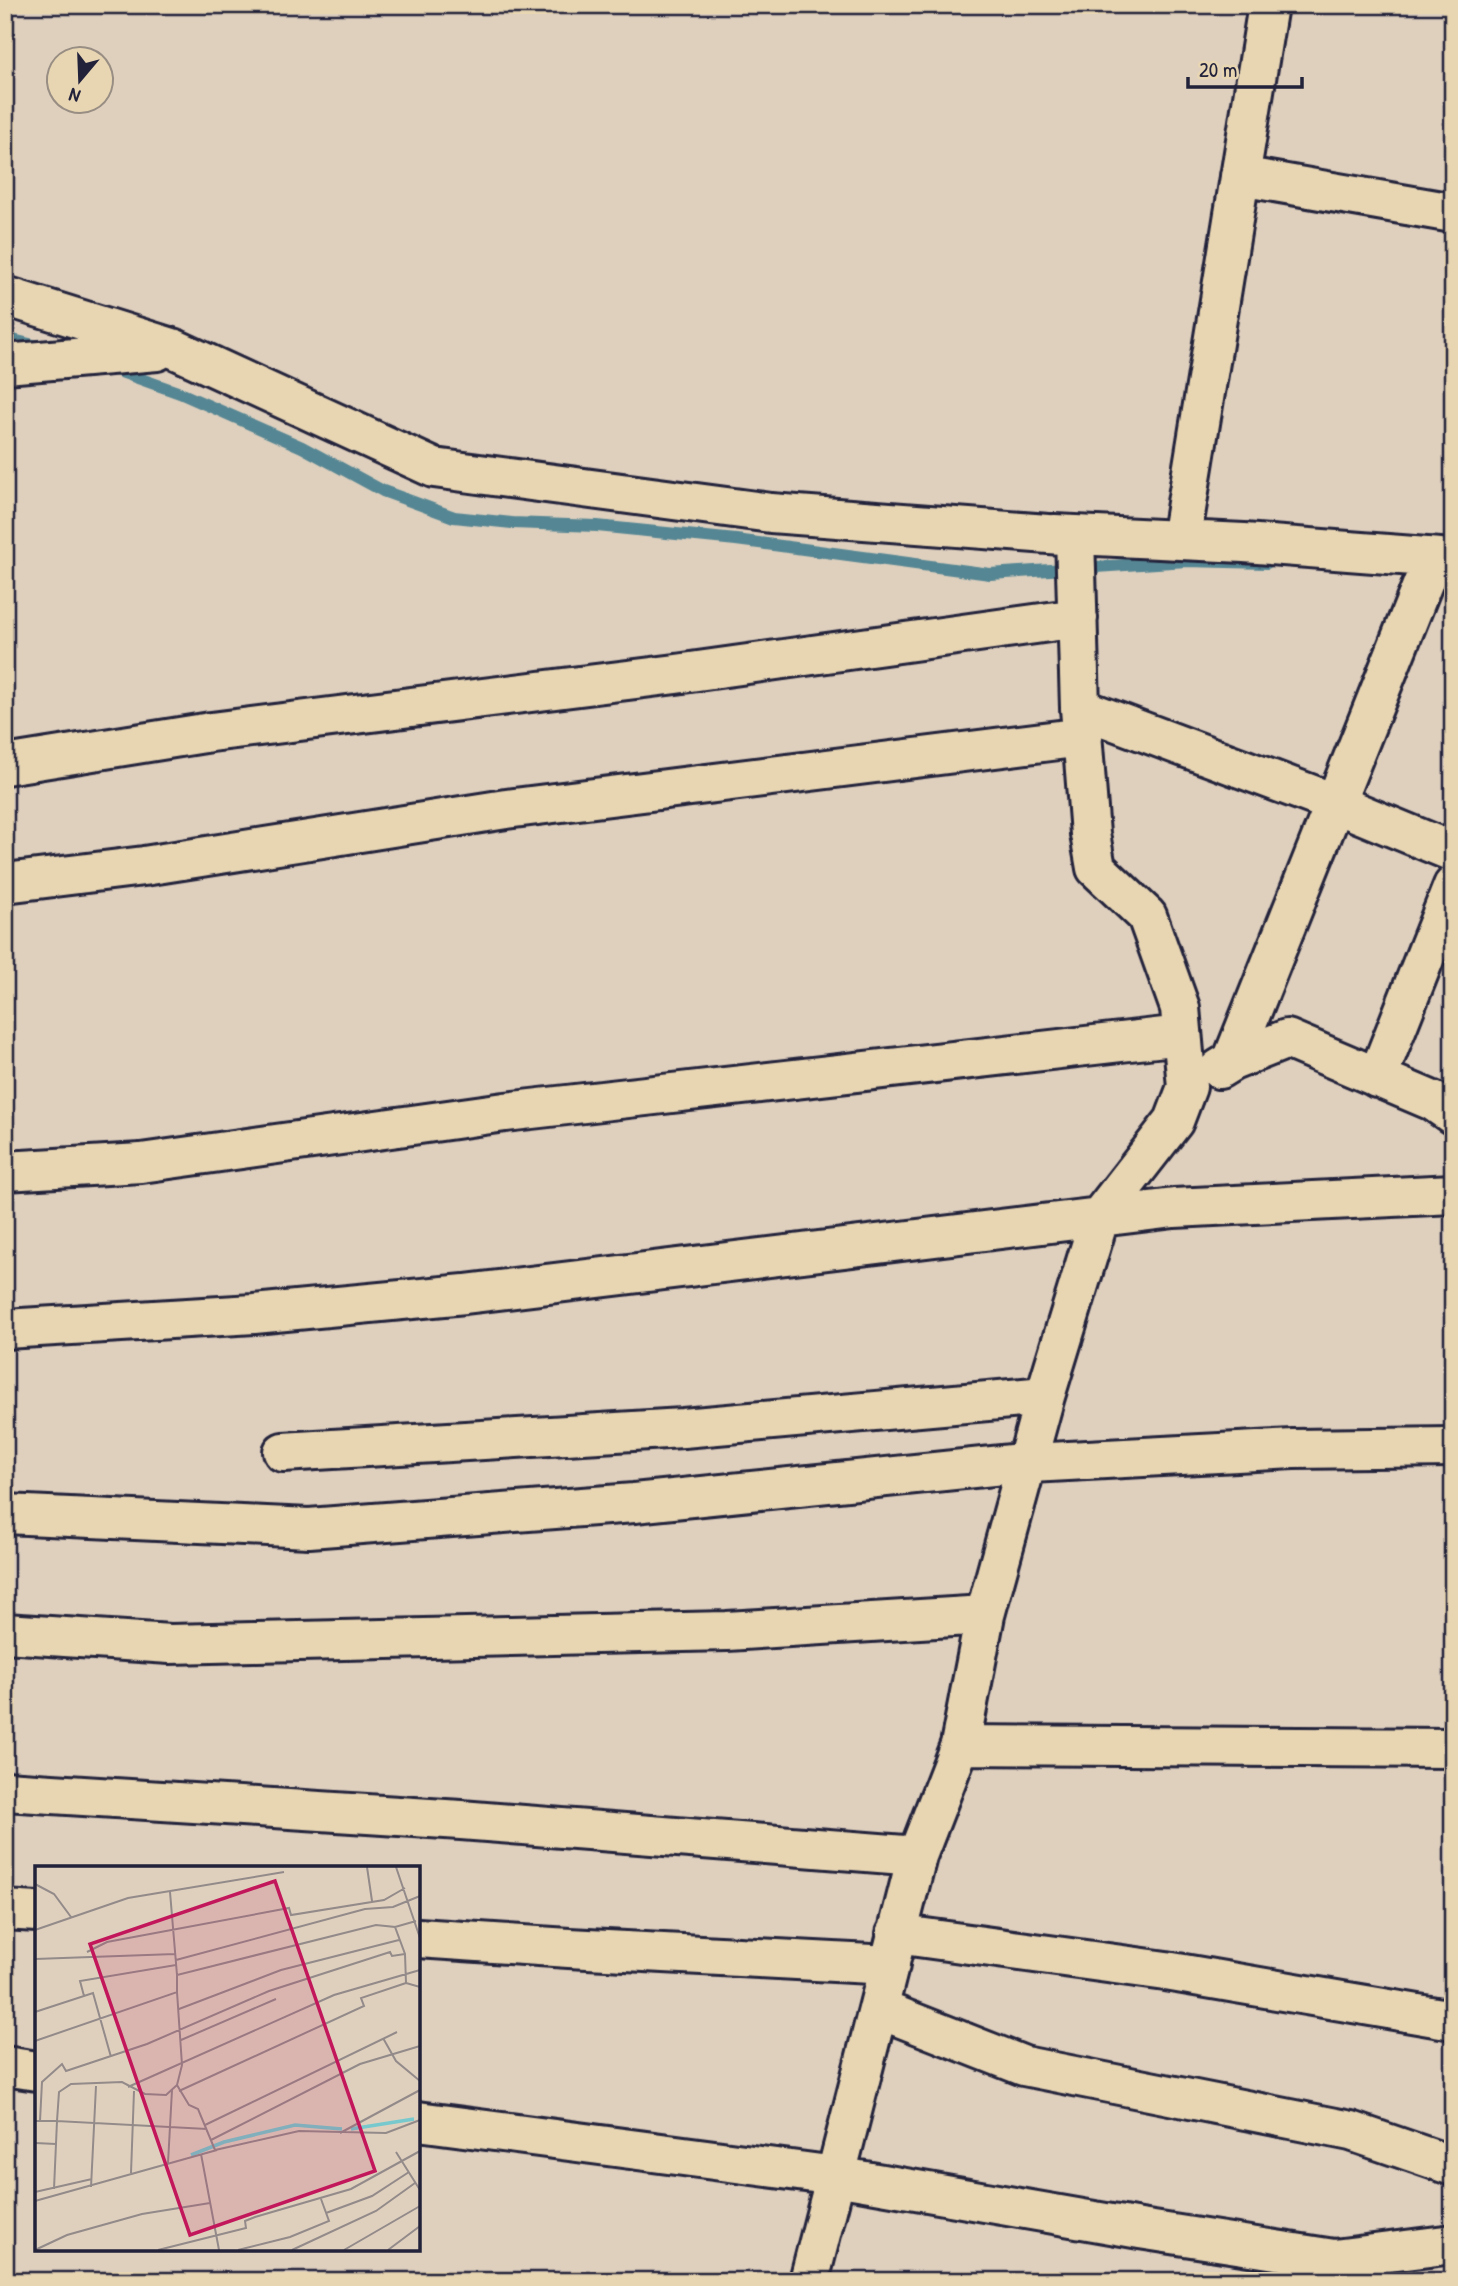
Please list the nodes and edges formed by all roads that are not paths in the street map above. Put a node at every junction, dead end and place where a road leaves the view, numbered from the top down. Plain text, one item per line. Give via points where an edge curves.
1 (1268, 5) edge
2 (1240, 176) junction
3 (1453, 213) edge
4 (5, 296) edge
5 (175, 349) junction
6 (5, 364) edge
7 (1054, 534) junction
8 (1181, 540) junction
9 (1443, 558) edge
10 (1077, 618) junction
11 (1082, 723) junction
12 (5, 765) edge
13 (1334, 803) junction
14 (1453, 852) edge
15 (5, 883) edge
16 (1453, 886) edge
17 (1182, 1035) junction
18 (1232, 1061) junction
19 (1377, 1078) junction
20 (1187, 1087) junction
21 (1453, 1115) edge
22 (5, 1171) edge
23 (1453, 1194) edge
24 (1100, 1216) junction
25 (5, 1329) edge
26 (1045, 1396) junction
27 (1453, 1447) edge
28 (282, 1452) dead end
29 (1026, 1464) junction
30 (5, 1514) edge
31 (985, 1615) junction
32 (5, 1633) edge
33 (960, 1745) junction
34 (1453, 1748) edge
35 (5, 1791) edge
36 (916, 1856) junction
37 (5, 1910) edge
38 (35, 1912) edge
39 (420, 1938) edge
40 (893, 1949) junction
41 (879, 2010) junction
42 (1453, 2020) edge
43 (5, 2066) edge
44 (35, 2071) edge
45 (420, 2121) edge
46 (1453, 2166) edge
47 (836, 2176) junction
48 (1453, 2244) edge
49 (809, 2281) edge

1 - 2 street
2 - 3 street
2 - 8 street
4 - 5 street
5 - 6 street
5 - 7 street via 434,468 771,513
7 - 8 street
7 - 10 street via 1074,536
8 - 9 street
9 - 13 street
10 - 11 street
10 - 12 street via 211,732
11 - 13 street
11 - 15 street via 144,866
11 - 17 street via 1096,868 1147,916 1180,1008
13 - 14 street
13 - 18 street
16 - 19 street
17 - 20 street
17 - 22 street via 505,1112 141,1163
18 - 19 street via 1287,1039
18 - 20 street
19 - 21 street via 1433,1101
20 - 24 street via 1174,1121
23 - 24 street
24 - 25 street via 452,1295 254,1314
24 - 26 street
26 - 28 street via 683,1428
26 - 29 street
27 - 29 street via 1293,1449
29 - 30 street via 634,1503 309,1528
29 - 31 street
31 - 32 street via 727,1632 170,1644
31 - 33 street
33 - 34 street
33 - 36 street
35 - 36 street via 447,1819
36 - 40 street
37 - 38 street
39 - 40 street via 569,1948
40 - 41 street
40 - 42 street via 1166,1971
41 - 46 street via 1024,2066 1351,2131
41 - 47 street
43 - 44 street
45 - 47 street
47 - 48 street via 1334,2259
47 - 49 street

